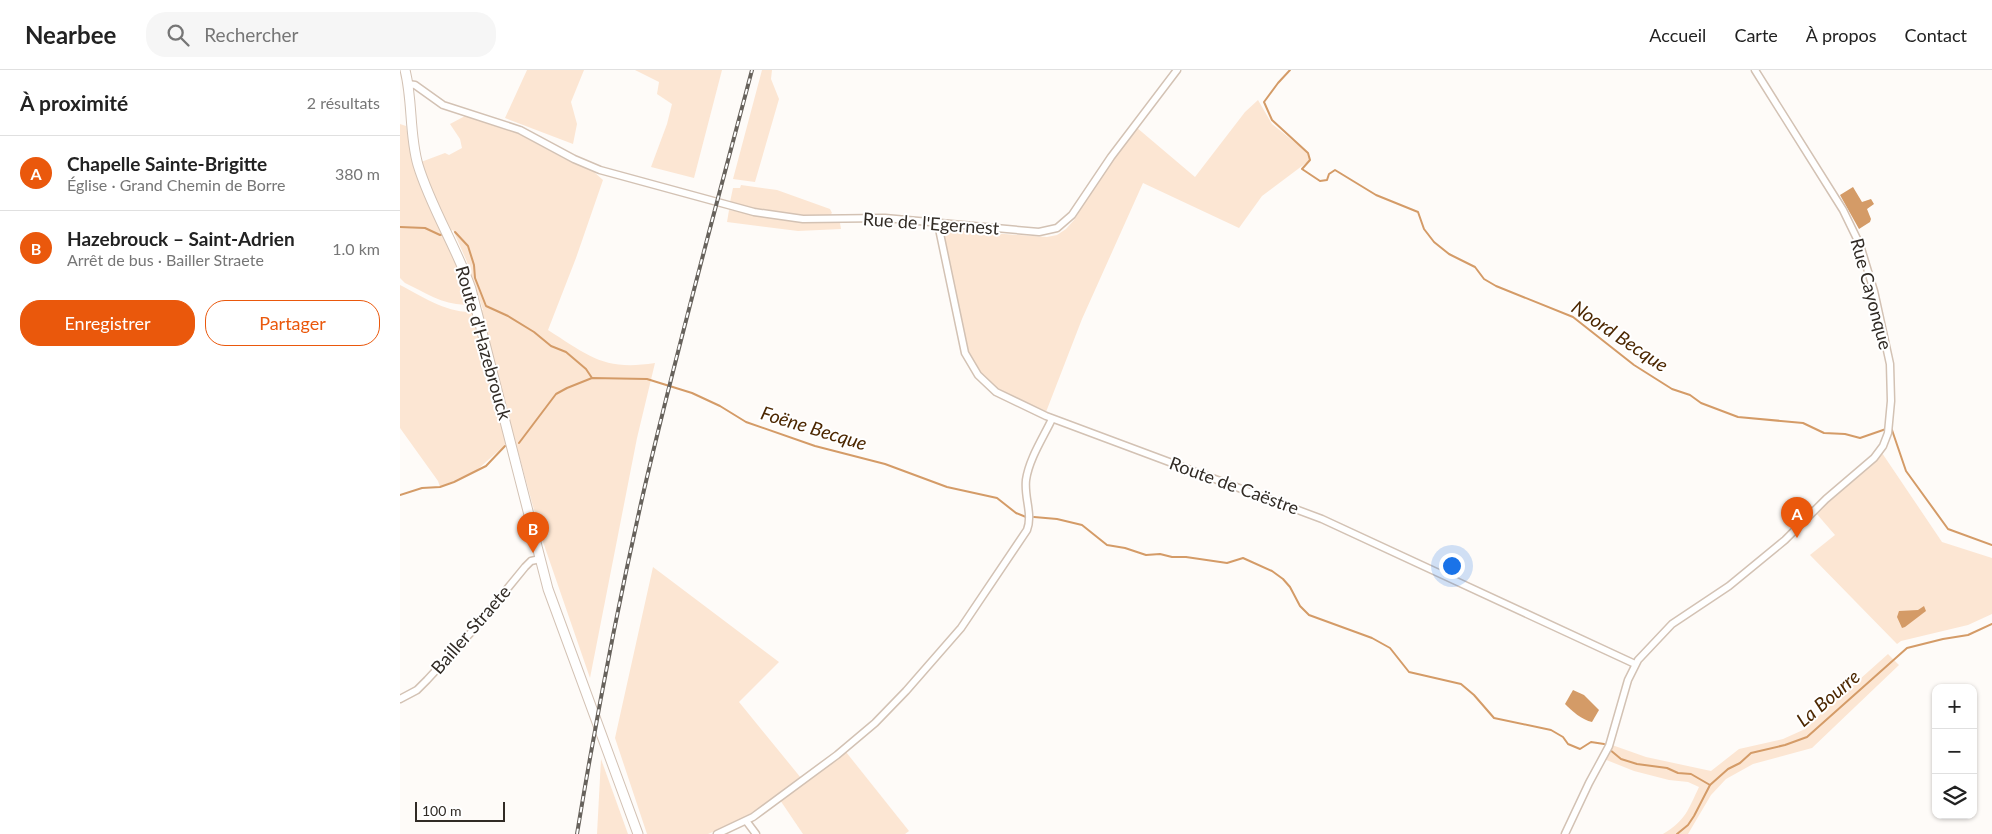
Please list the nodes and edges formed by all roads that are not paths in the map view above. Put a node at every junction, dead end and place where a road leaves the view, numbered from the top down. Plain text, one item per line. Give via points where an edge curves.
1 (405, 70) edge
2 (1177, 70) edge
3 (1755, 70) edge
4 (408, 84) junction
5 (938, 224) junction
6 (1052, 419) junction
7 (540, 559) junction
8 (1635, 664) junction
9 (400, 699) edge
10 (747, 822) junction
11 (638, 834) edge
12 (717, 834) edge
13 (756, 834) edge
14 (1565, 834) edge

1 - 4 main road, Route d'Hazebrouck
2 - 5 street, Rue de l'Egernest via 1075,211 1060,226 1039,232
3 - 8 street, Rue Cayonque via 1840,204 1860,245 1890,364 1889,426 1880,450 1866,466 1753,567 1672,624
4 - 5 street, Rue de l'Egernest via 415,85 444,104 520,130 574,159 611,173 766,214 809,219 885,218
4 - 7 main road, Route d'Hazebrouck via 418,165 471,288
5 - 6 street, Route de Caëstre via 962,342 972,366 996,392
6 - 8 street, Route de Caëstre via 1313,516
6 - 10 street via 1027,476 1030,517 1027,530 970,616 875,723
7 - 9 street, Bailler Straete via 525,567 427,680
7 - 11 main road, Route d'Hazebrouck via 561,627
8 - 14 street via 1609,746
10 - 12 street
10 - 13 street

